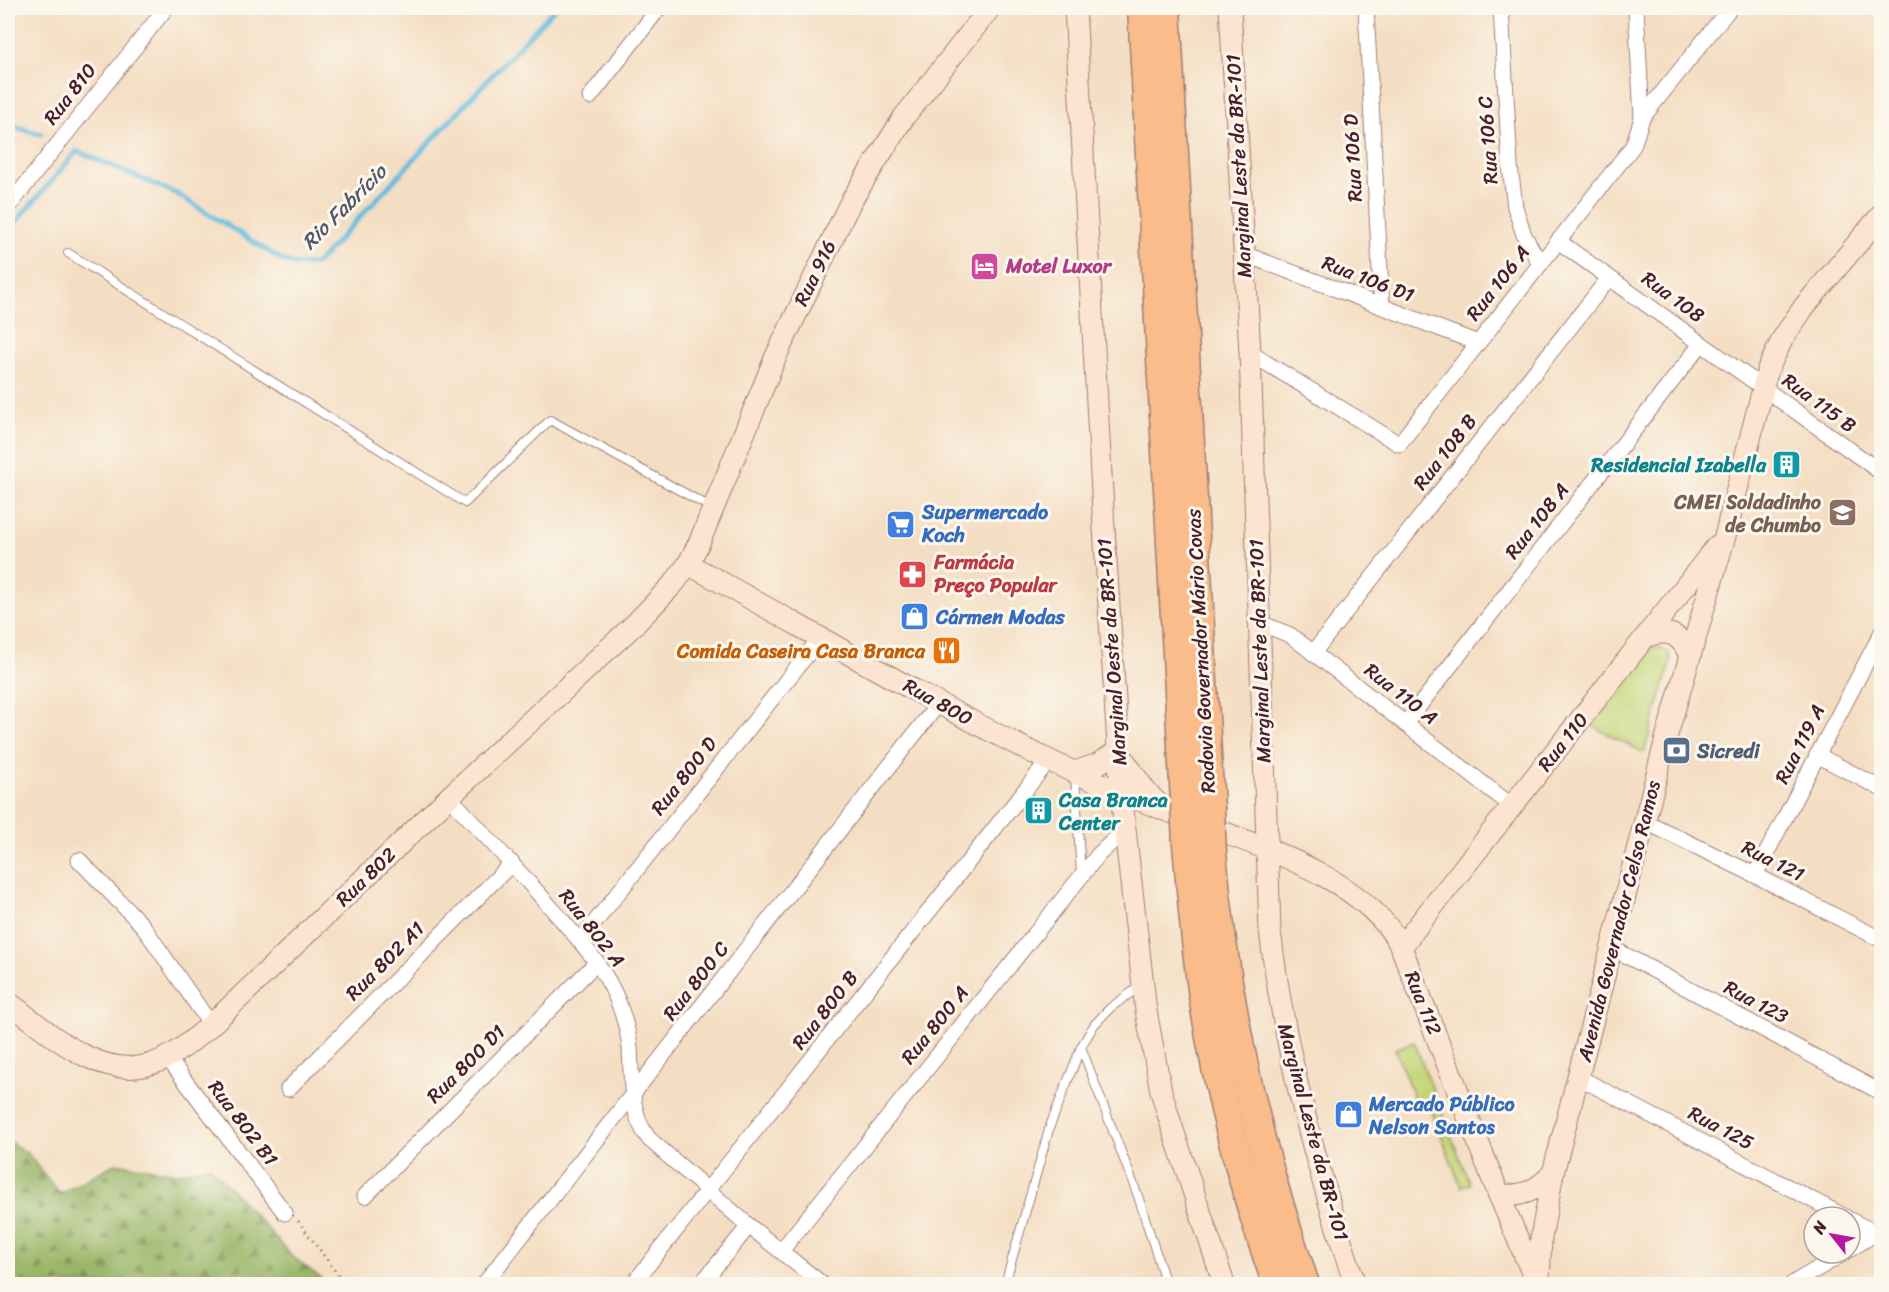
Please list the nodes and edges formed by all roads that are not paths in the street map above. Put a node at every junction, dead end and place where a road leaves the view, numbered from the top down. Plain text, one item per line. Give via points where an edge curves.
1 (166, 8) edge
2 (659, 8) edge
3 (990, 8) edge
4 (1075, 8) edge
5 (1142, 8) edge
6 (1166, 8) edge
7 (1230, 8) edge
8 (1366, 8) edge
9 (1501, 8) edge
10 (1636, 8) edge
11 (1731, 8) edge
12 (590, 97) dead end
13 (1642, 118) junction
14 (8, 207) edge
15 (1881, 214) edge
16 (1558, 241) junction
17 (68, 253) dead end
18 (1244, 254) junction
19 (1540, 264) junction
20 (1609, 278) junction
21 (1382, 307) junction
22 (1478, 343) junction
23 (1701, 344) junction
24 (1250, 353) junction
25 (1762, 388) junction
26 (1881, 473) edge
27 (714, 509) junction
28 (1725, 536) junction
29 (688, 564) junction
30 (1260, 623) junction
31 (1881, 635) edge
32 (1647, 636) junction
33 (821, 637) junction
34 (1313, 653) junction
35 (1690, 656) junction
36 (939, 703) junction
37 (1405, 724) junction
38 (1118, 751) junction
39 (1817, 755) junction
40 (1049, 760) junction
41 (1075, 772) junction
42 (1881, 789) edge
43 (1121, 793) junction
44 (449, 797) junction
45 (1512, 806) junction
46 (1644, 821) junction
47 (1193, 824) junction
48 (1125, 830) junction
49 (1266, 849) junction
50 (79, 860) dead end
51 (512, 863) junction
52 (1755, 875) junction
53 (1082, 877) junction
54 (1881, 940) edge
55 (580, 941) junction
56 (1401, 947) junction
57 (1612, 948) junction
58 (597, 962) junction
59 (1143, 985) junction
60 (8, 1002) edge
61 (211, 1025) junction
62 (1081, 1047) junction
63 (167, 1057) junction
64 (1578, 1077) junction
65 (288, 1089) dead end
66 (1881, 1093) edge
67 (632, 1097) junction
68 (1553, 1173) junction
69 (709, 1191) junction
70 (365, 1196) dead end
71 (1499, 1196) junction
72 (1822, 1205) edge
73 (285, 1213) road end
74 (749, 1226) junction
75 (1862, 1226) edge
76 (1862, 1242) edge
77 (781, 1251) junction
78 (1824, 1265) edge
79 (484, 1284) edge
80 (633, 1284) edge
81 (701, 1284) edge
82 (822, 1284) edge
83 (1005, 1284) edge
84 (1166, 1284) edge
85 (1224, 1284) edge
86 (1277, 1284) edge
87 (1305, 1284) edge
88 (1356, 1284) edge
89 (1538, 1284) edge
90 (1792, 1284) edge

1 - 14 street, Rua 810
2 - 12 street
3 - 27 main road, Rua 916 via 886,143 857,191 776,356
4 - 38 main road, Marginal Oeste da BR-101
5 - 47 highway, Rodovia Governador Mário Covas
6 - 47 highway, Rodovia Governador Mário Covas
7 - 18 main road, Marginal Leste da BR-101
8 - 21 street, Rua 106 D
9 - 19 street, Rua 106 C via 1515,207 1524,235
10 - 13 street
11 - 13 street, Rua 106 A
13 - 16 street, Rua 106 A via 1633,146
15 - 25 main road, Avenida Governador Celso Ramos via 1792,323
16 - 19 street, Rua 106 A
16 - 20 street, Rua 108
17 - 27 lane via 465,503 550,420
18 - 21 street, Rua 106 D1
18 - 24 main road, Marginal Leste da BR-101
19 - 22 street, Rua 106 A
20 - 23 street, Rua 108
20 - 34 street, Rua 108 B
21 - 22 street, Rua 106 D1
22 - 24 street, Rua 106 A via 1399,444
23 - 25 street, Rua 108
23 - 37 street, Rua 108 A
24 - 30 main road, Marginal Leste da BR-101
25 - 26 street, Rua 115 B
25 - 28 main road, Avenida Governador Celso Ramos
27 - 29 main road, Rua 916
28 - 32 main road, Rua 110
28 - 35 main road, Avenida Governador Celso Ramos
29 - 33 main road, Rua 800
29 - 44 main road, Rua 802 via 598,660
30 - 34 street, Rua 110 A via 1290,635
30 - 49 main road, Marginal Leste da BR-101
31 - 39 street, Rua 119 A
32 - 35 main road via 1660,632 1674,634
32 - 45 main road, Rua 110
33 - 36 main road, Rua 800
33 - 55 street, Rua 800 D
34 - 37 street, Rua 110 A
35 - 46 main road, Avenida Governador Celso Ramos
36 - 40 main road, Rua 800
36 - 67 street, Rua 800 C
37 - 45 street, Rua 110 A
38 - 41 main road
38 - 43 main road, Marginal Oeste da BR-101
38 - 47 main road via 1147,793
39 - 42 street
39 - 52 street, Rua 119 A
40 - 41 main road, Rua 800
40 - 69 street, Rua 800 B
41 - 43 main road, Rua 800
41 - 53 lane
43 - 47 main road, Rua 800
43 - 48 main road, Marginal Oeste da BR-101
44 - 51 street, Rua 802 A
44 - 61 main road, Rua 802
45 - 56 main road, Rua 110
46 - 52 street, Rua 121
46 - 57 main road, Avenida Governador Celso Ramos
47 - 48 main road via 1149,814
47 - 49 main road, Rua 112
47 - 86 highway, Rodovia Governador Mário Covas via 1193,922 1211,1040 1238,1156
47 - 87 highway, Rodovia Governador Mário Covas via 1242,1063 1271,1179
48 - 53 street, Rua 800 A
48 - 59 main road, Marginal Oeste da BR-101
49 - 56 main road, Rua 112 via 1306,866 1357,898 1388,926
49 - 88 main road, Marginal Leste da BR-101 via 1270,930 1287,1039 1316,1156
50 - 61 street via 143,926
51 - 55 street, Rua 802 A
51 - 65 street, Rua 802 A1
52 - 54 street, Rua 121
53 - 77 street, Rua 800 A
55 - 58 street, Rua 802 A
56 - 71 main road, Rua 112
57 - 64 main road, Avenida Governador Celso Ramos
57 - 66 street, Rua 123
58 - 67 street, Rua 802 A via 626,1024
58 - 70 street, Rua 800 D1
59 - 62 lane via 1102,1017
59 - 85 main road, Marginal Oeste da BR-101 via 1161,1091
60 - 63 main road, Rua 802 via 71,1048 105,1064 141,1067
61 - 63 main road, Rua 802
62 - 83 lane via 1050,1126
62 - 84 lane via 1138,1196
63 - 73 street, Rua 802 B1
64 - 68 main road, Avenida Governador Celso Ramos
64 - 72 street, Rua 125
67 - 69 street, Rua 802 A via 649,1139
67 - 79 street, Rua 800 C
68 - 71 main road via 1529,1192
68 - 89 main road, Avenida Governador Celso Ramos via 1541,1238
69 - 74 street, Rua 802 A
69 - 80 street, Rua 800 B
71 - 89 main road, Rua 112
74 - 77 street, Rua 802 A
74 - 81 street
75 - 76 street via 1876,1233
77 - 82 street, Rua 802 A
78 - 90 street

